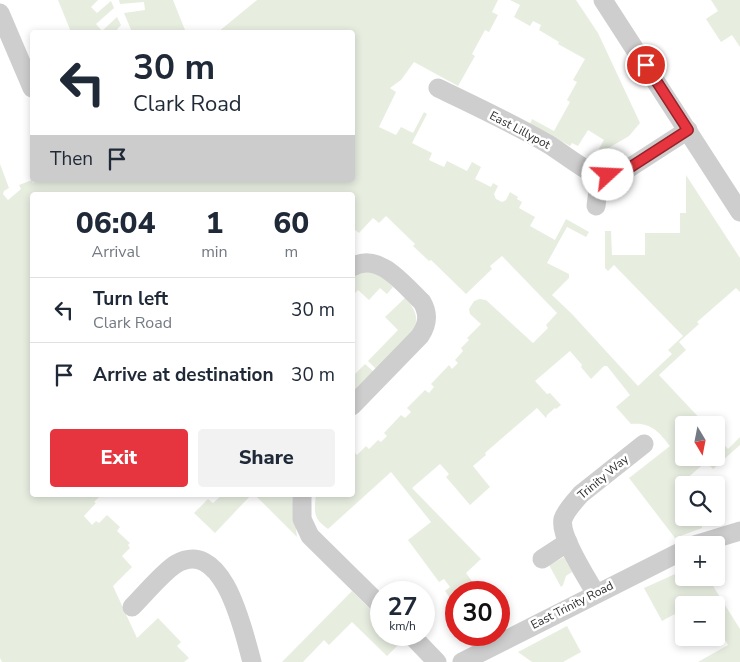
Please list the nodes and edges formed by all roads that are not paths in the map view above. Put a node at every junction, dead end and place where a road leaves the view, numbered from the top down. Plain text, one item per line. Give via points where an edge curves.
1 (603, 0) edge
2 (0, 13) edge
3 (30, 83) edge
4 (438, 88) dead end
5 (688, 130) junction
6 (600, 175) junction
7 (734, 191) edge
8 (596, 206) dead end
9 (740, 212) edge
10 (355, 266) edge
11 (355, 403) edge
12 (644, 444) dead end
13 (302, 497) edge
14 (740, 531) edge
15 (724, 536) edge
16 (568, 542) junction
17 (675, 554) edge
18 (542, 559) dead end
19 (596, 594) junction
20 (370, 595) edge
21 (132, 607) dead end
22 (422, 646) edge
23 (252, 662) edge
24 (437, 662) edge
25 (462, 662) edge

1 - 5 street
2 - 3 street
4 - 6 street, East Lillypot via 533,135
5 - 6 street via 626,170
5 - 7 street
6 - 8 street
7 - 9 street
10 - 11 street via 373,262 382,266 422,302 427,322 420,336
12 - 16 street, Trinity Way via 574,501 563,519
13 - 20 street via 302,519 310,536
14 - 15 street
16 - 18 street
16 - 19 street, Trinity Way
17 - 19 street, East Trinity Road
19 - 25 street, East Trinity Road
21 - 23 street via 174,565 192,559 201,560 216,572 230,594
22 - 24 street

